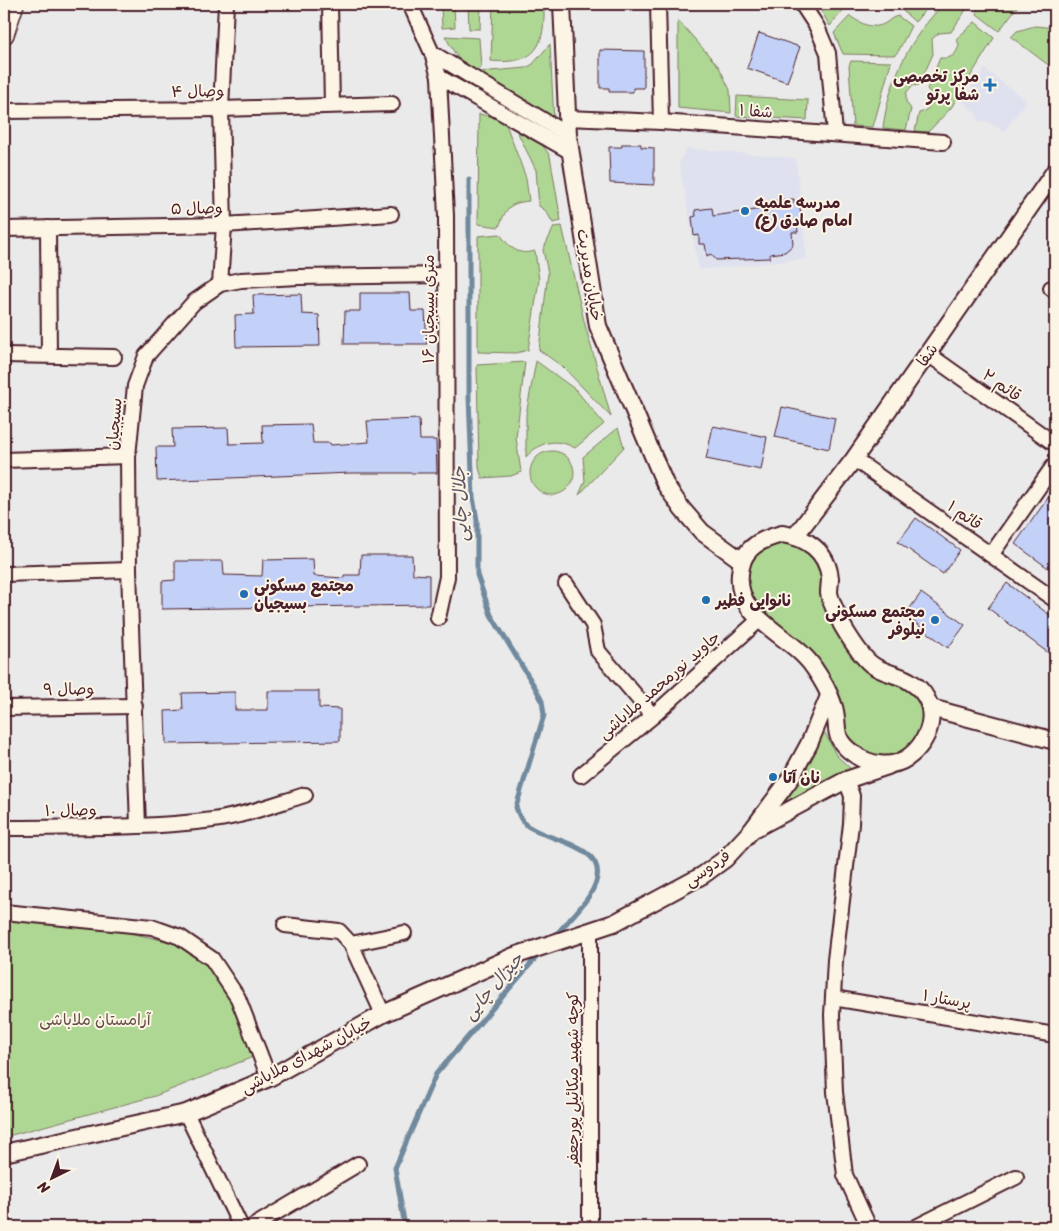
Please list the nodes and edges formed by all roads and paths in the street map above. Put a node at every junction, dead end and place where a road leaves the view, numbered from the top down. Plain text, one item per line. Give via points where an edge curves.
1 (14, 4) edge
2 (226, 4) edge
3 (330, 4) edge
4 (410, 4) edge
5 (562, 4) edge
6 (658, 4) edge
7 (802, 4) edge
8 (4, 34) edge
9 (432, 53) junction
10 (439, 77) junction
11 (392, 104) dead end
12 (332, 105) junction
13 (221, 109) junction
14 (4, 111) edge
15 (661, 122) junction
16 (568, 127) junction
17 (835, 134) junction
18 (943, 142) dead end
19 (570, 152) junction
20 (1055, 171) edge
21 (391, 214) dead end
22 (224, 225) junction
23 (48, 228) junction
24 (4, 229) edge
25 (445, 275) junction
26 (220, 284) junction
27 (928, 354) junction
28 (4, 355) edge
29 (49, 355) junction
30 (114, 357) dead end
31 (1055, 444) edge
32 (128, 456) junction
33 (854, 459) junction
34 (4, 460) edge
35 (1055, 464) edge
36 (796, 535) junction
37 (991, 555) junction
38 (742, 561) junction
39 (130, 570) junction
40 (4, 574) edge
41 (566, 584) dead end
42 (1055, 600) edge
43 (438, 618) dead end
44 (759, 620) junction
45 (829, 696) junction
46 (135, 706) junction
47 (4, 708) edge
48 (931, 708) junction
49 (654, 716) junction
50 (1055, 741) edge
51 (890, 765) junction
52 (582, 775) dead end
53 (846, 780) junction
54 (305, 795) dead end
55 (138, 826) junction
56 (4, 828) edge
57 (752, 830) junction
58 (4, 912) edge
59 (285, 925) dead end
60 (590, 931) junction
61 (404, 933) dead end
62 (351, 944) junction
63 (514, 956) joint
64 (833, 998) junction
65 (383, 1014) junction
66 (1055, 1035) edge
67 (269, 1078) junction
68 (186, 1113) junction
69 (4, 1152) edge
70 (358, 1164) dead end
71 (1016, 1177) dead end
72 (241, 1227) edge
73 (252, 1227) edge
74 (590, 1227) edge
75 (869, 1227) edge
76 (916, 1227) edge

1 - 8 main road
2 - 13 street
3 - 12 street
4 - 9 street, ۱۶ متری بسیجیان
5 - 16 street, خیابان مدیریت
6 - 15 street
7 - 17 street via 817,26 828,53
9 - 10 street, ۱۶ متری بسیجیان
9 - 16 street
10 - 19 street
10 - 25 street, ۱۶ متری بسیجیان via 446,216
11 - 12 street, وصال ۴
12 - 13 street, وصال ۴
13 - 14 street, وصال ۴
13 - 22 street
15 - 16 street, شفا ۱
15 - 17 street, شفا ۱
16 - 19 street, خیابان مدیریت
17 - 18 street, شفا ۱
19 - 38 street, خیابان مدیریت via 598,326 665,484 702,532
20 - 27 street, شفا
21 - 22 street, وصال ۵
22 - 23 street, وصال ۵
22 - 26 street
23 - 24 street, وصال ۵
23 - 29 street
25 - 26 street, بسیجیان via 298,277
25 - 43 street, ۱۶ متری بسیجیان via 447,577
26 - 32 street, بسیجیان via 194,302 146,356 135,386
27 - 31 street, قائم ۲
27 - 33 street, شفا
28 - 29 street
29 - 30 street
32 - 34 street
32 - 39 street, بسیجیان
33 - 36 street, شفا
33 - 37 street, قائم ۱
35 - 37 street
36 - 38 street via 768,538 749,550
36 - 48 street via 819,552 830,577 832,604 845,631 870,664 910,681
37 - 42 street, قائم ۱
38 - 44 street via 739,576 743,602
39 - 40 street
39 - 46 street, بسیجیان
41 - 49 street via 593,624 598,651
44 - 45 street via 813,666
44 - 49 street, جاوید نورمحمد ملاباشی
45 - 51 street via 842,743 864,761
45 - 57 street, فردوسی via 790,779
46 - 47 street, وصال ۹
46 - 55 street, بسیجیان
48 - 50 street
48 - 51 street via 931,726 920,748
49 - 52 street, جاوید نورمحمد ملاباشی
51 - 53 street
53 - 57 street
53 - 64 street via 852,796 851,824
54 - 55 street, وصال ۱۰ via 214,820
55 - 56 street, وصال ۱۰
57 - 60 street, فردوسی via 703,875 614,923
58 - 67 street via 152,927 180,937 212,958 238,998
59 - 62 street via 339,930
60 - 63 street, فردوسی
60 - 74 street, کوچه شهید میکائیل پورجعفر
61 - 62 street
62 - 65 street
63 - 65 street, خیابان شهدای ملاباشی
64 - 66 street, پرستار ۱
64 - 75 street via 835,1092 845,1175
65 - 67 street, خیابان شهدای ملاباشی
67 - 68 street, خیابان شهدای ملاباشی
68 - 69 street, خیابان شهدای ملاباشی
68 - 72 street
70 - 73 street
71 - 76 street

